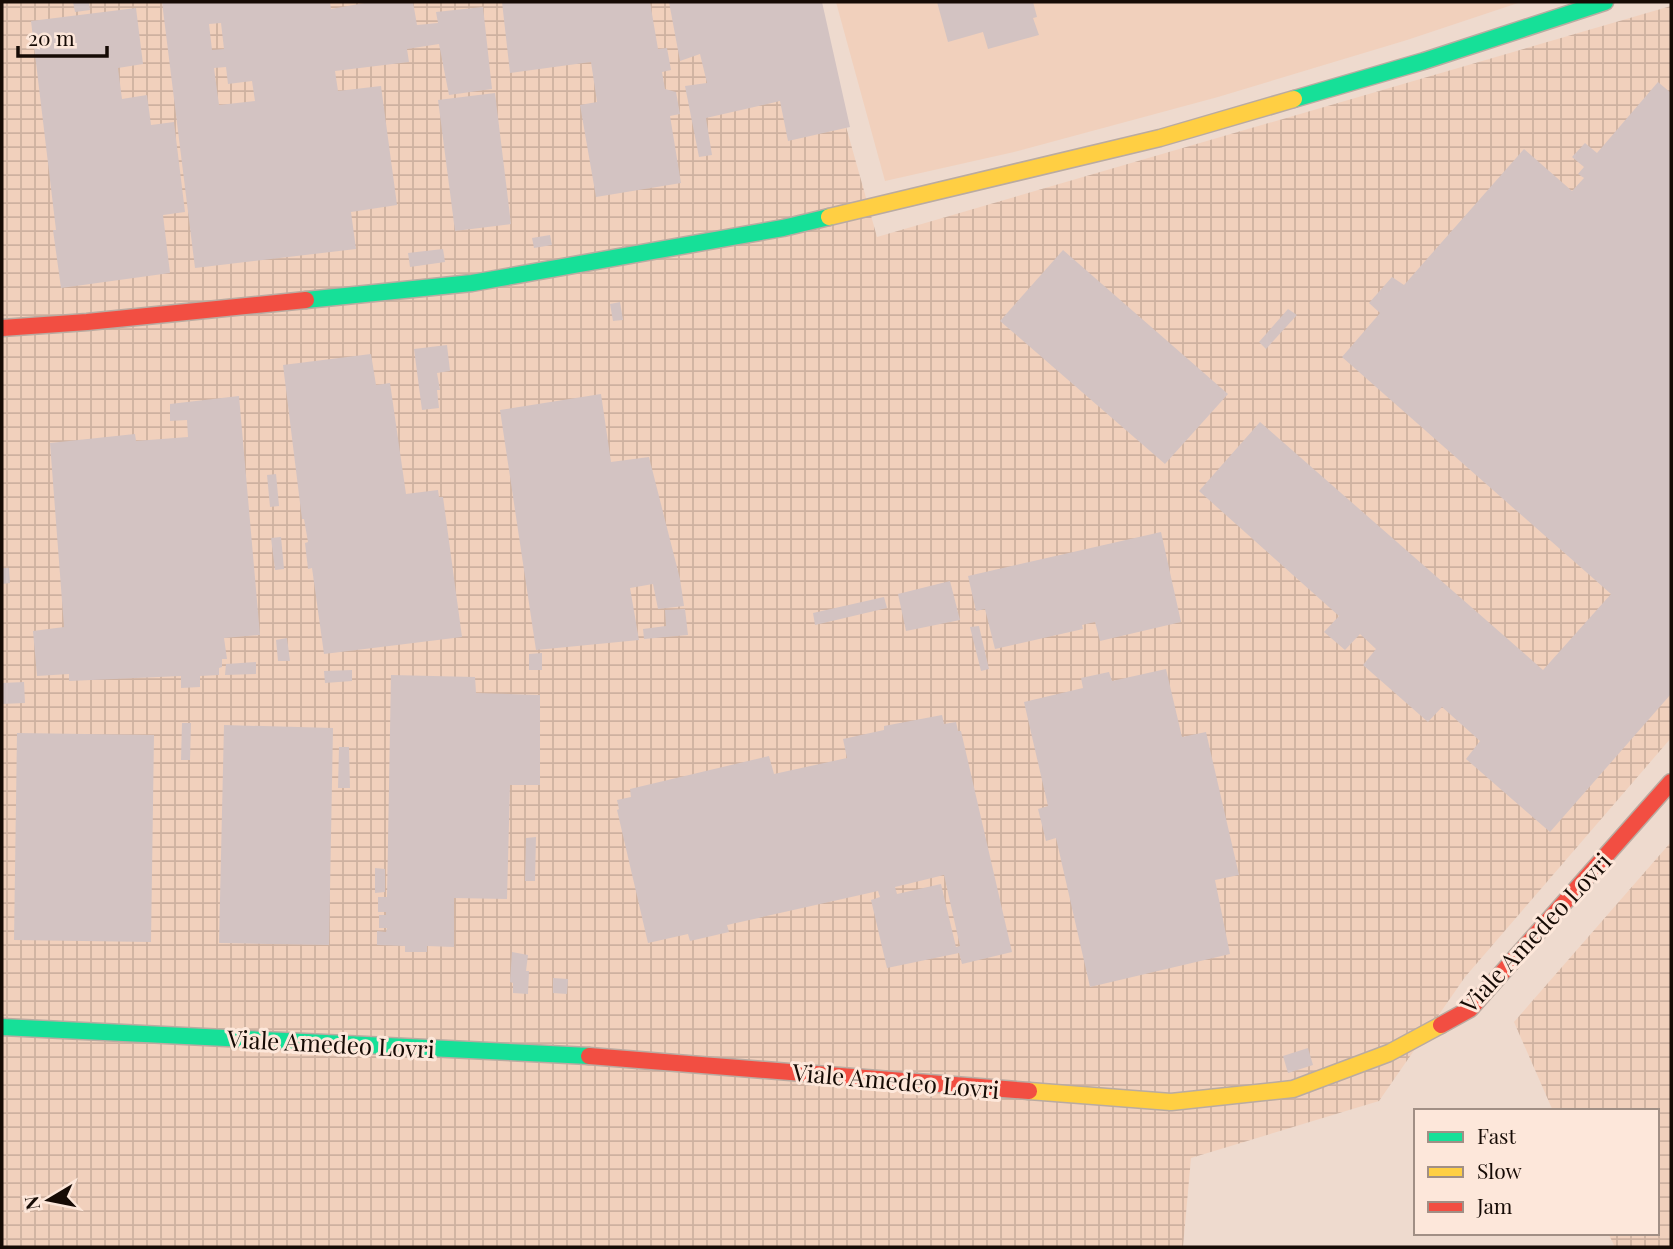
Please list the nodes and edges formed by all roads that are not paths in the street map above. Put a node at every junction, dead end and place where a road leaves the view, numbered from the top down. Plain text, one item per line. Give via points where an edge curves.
1 (1605, 2) edge
2 (2, 328) edge
3 (1671, 782) edge
4 (2, 1027) edge

1 - 2 street via 1424,61 1160,138 783,228 472,283
3 - 4 street, Viale Amedeo Lovri via 1470,1009 1389,1053 1293,1089 1171,1102 596,1056

